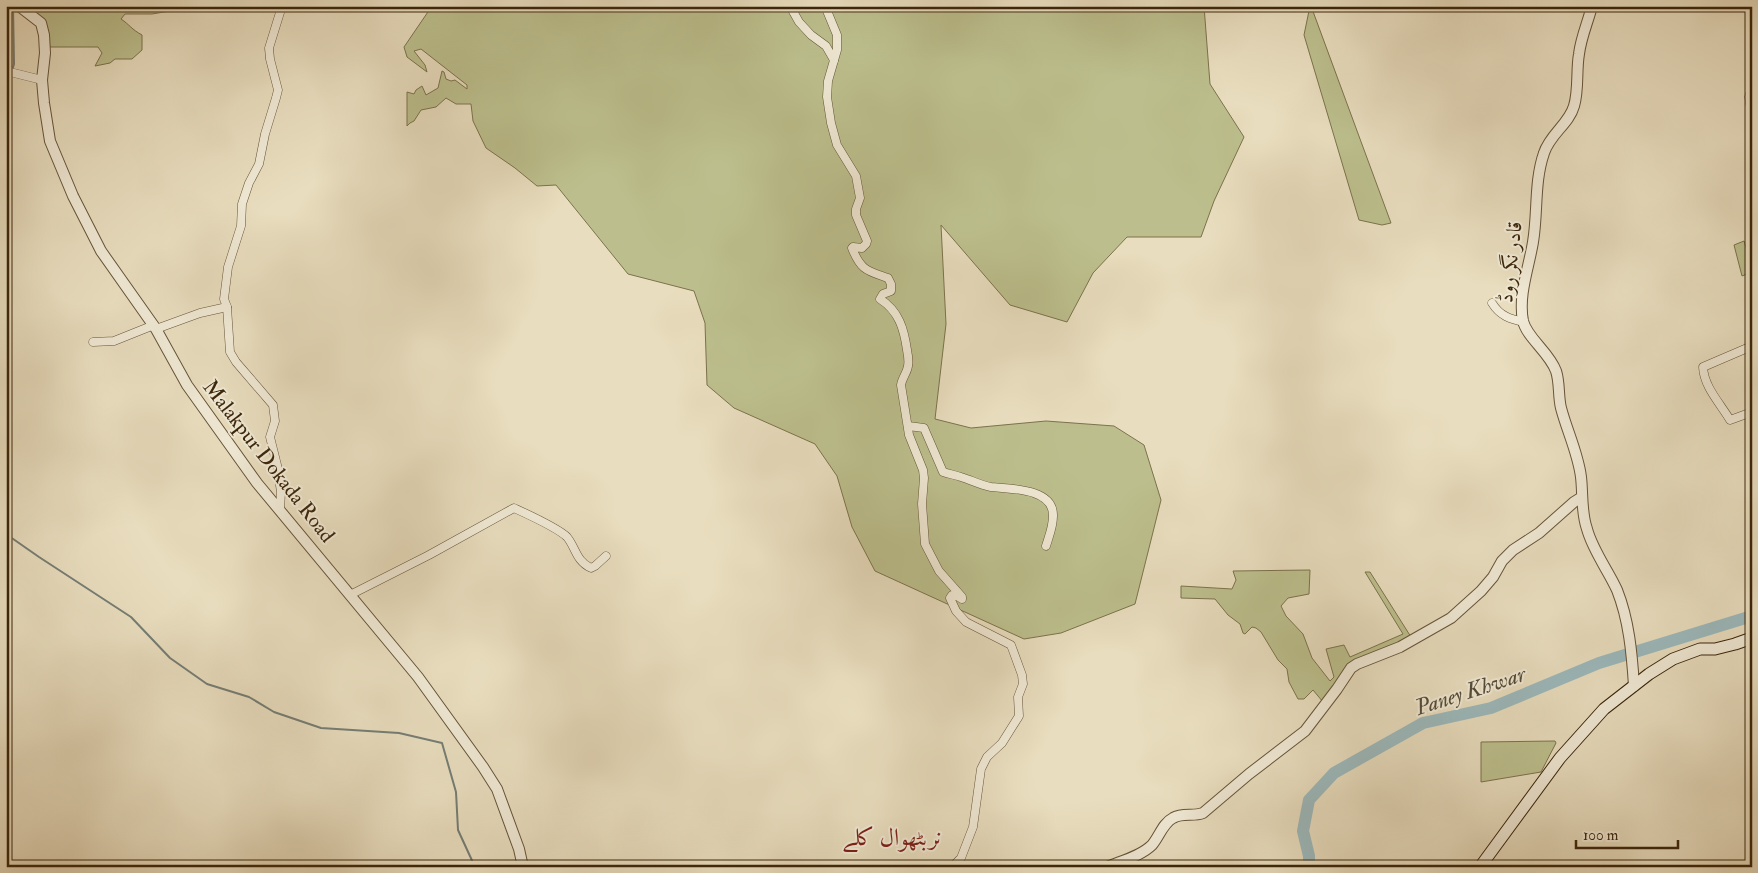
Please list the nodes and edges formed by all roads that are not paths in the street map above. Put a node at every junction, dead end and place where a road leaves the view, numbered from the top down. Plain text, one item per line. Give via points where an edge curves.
1 (19, 6) edge
2 (282, 6) edge
3 (790, 6) edge
4 (825, 6) edge
5 (1592, 6) edge
6 (834, 60) junction
7 (6, 71) edge
8 (42, 80) junction
9 (1752, 88) edge
10 (1752, 116) edge
11 (1492, 303) dead end
12 (227, 307) junction
13 (1524, 322) junction
14 (155, 327) junction
15 (92, 342) dead end
16 (1752, 346) edge
17 (1752, 412) edge
18 (908, 426) junction
19 (1582, 497) junction
20 (280, 510) junction
21 (1046, 546) dead end
22 (606, 556) dead end
23 (350, 595) junction
24 (1752, 638) edge
25 (1634, 686) junction
26 (523, 867) edge
27 (952, 867) edge
28 (1107, 867) edge
29 (1480, 867) edge

1 - 8 street, Malakpur Dokada Road via 41,23 44,35
2 - 12 street via 269,48 278,90 259,164 242,204 241,226 228,267 224,299
3 - 6 street via 799,22 826,46
4 - 6 street via 837,35
5 - 13 street, قادر نگر روڈ via 1579,56 1571,115 1548,141 1543,153 1525,280
6 - 18 street via 827,97 831,123 838,145 856,176 860,198 856,215 867,241 862,248 852,248 861,266 888,278 891,284 891,291 880,299 891,306 898,317 906,342 908,366 902,385
7 - 8 street
8 - 14 street, Malakpur Dokada Road via 50,141 73,196 101,251
9 - 10 street via 1749,97
11 - 13 street via 1497,312 1510,320
12 - 14 street
12 - 20 street via 230,352 273,404 275,420 270,437 281,492
13 - 19 street, قادر نگر روڈ via 1551,359 1556,372 1561,407 1581,477
14 - 15 street via 114,341
14 - 20 street, Malakpur Dokada Road via 187,385
16 - 17 street via 1703,367 1711,392 1730,420
18 - 21 street via 924,428 943,472 982,485 1029,492 1048,500 1054,515
18 - 27 street via 923,470 922,504 927,551 939,571 962,597 962,600 952,595 950,598 956,611 966,622 1011,645 1023,684 1018,697 1017,721 1002,743 987,756 981,769 973,827 960,858
19 - 25 street, قادر نگر روڈ via 1586,528 1624,608
19 - 28 street via 1513,550 1481,591 1451,618 1400,647 1351,668 1305,731 1203,813 1173,818 1145,851
20 - 23 street, Malakpur Dokada Road
22 - 23 street via 591,568 583,564 566,536 514,508
23 - 26 street, Malakpur Dokada Road via 418,677 483,766 496,789
24 - 25 main road via 1715,649 1700,649 1673,659
25 - 29 main road via 1604,709 1560,758

